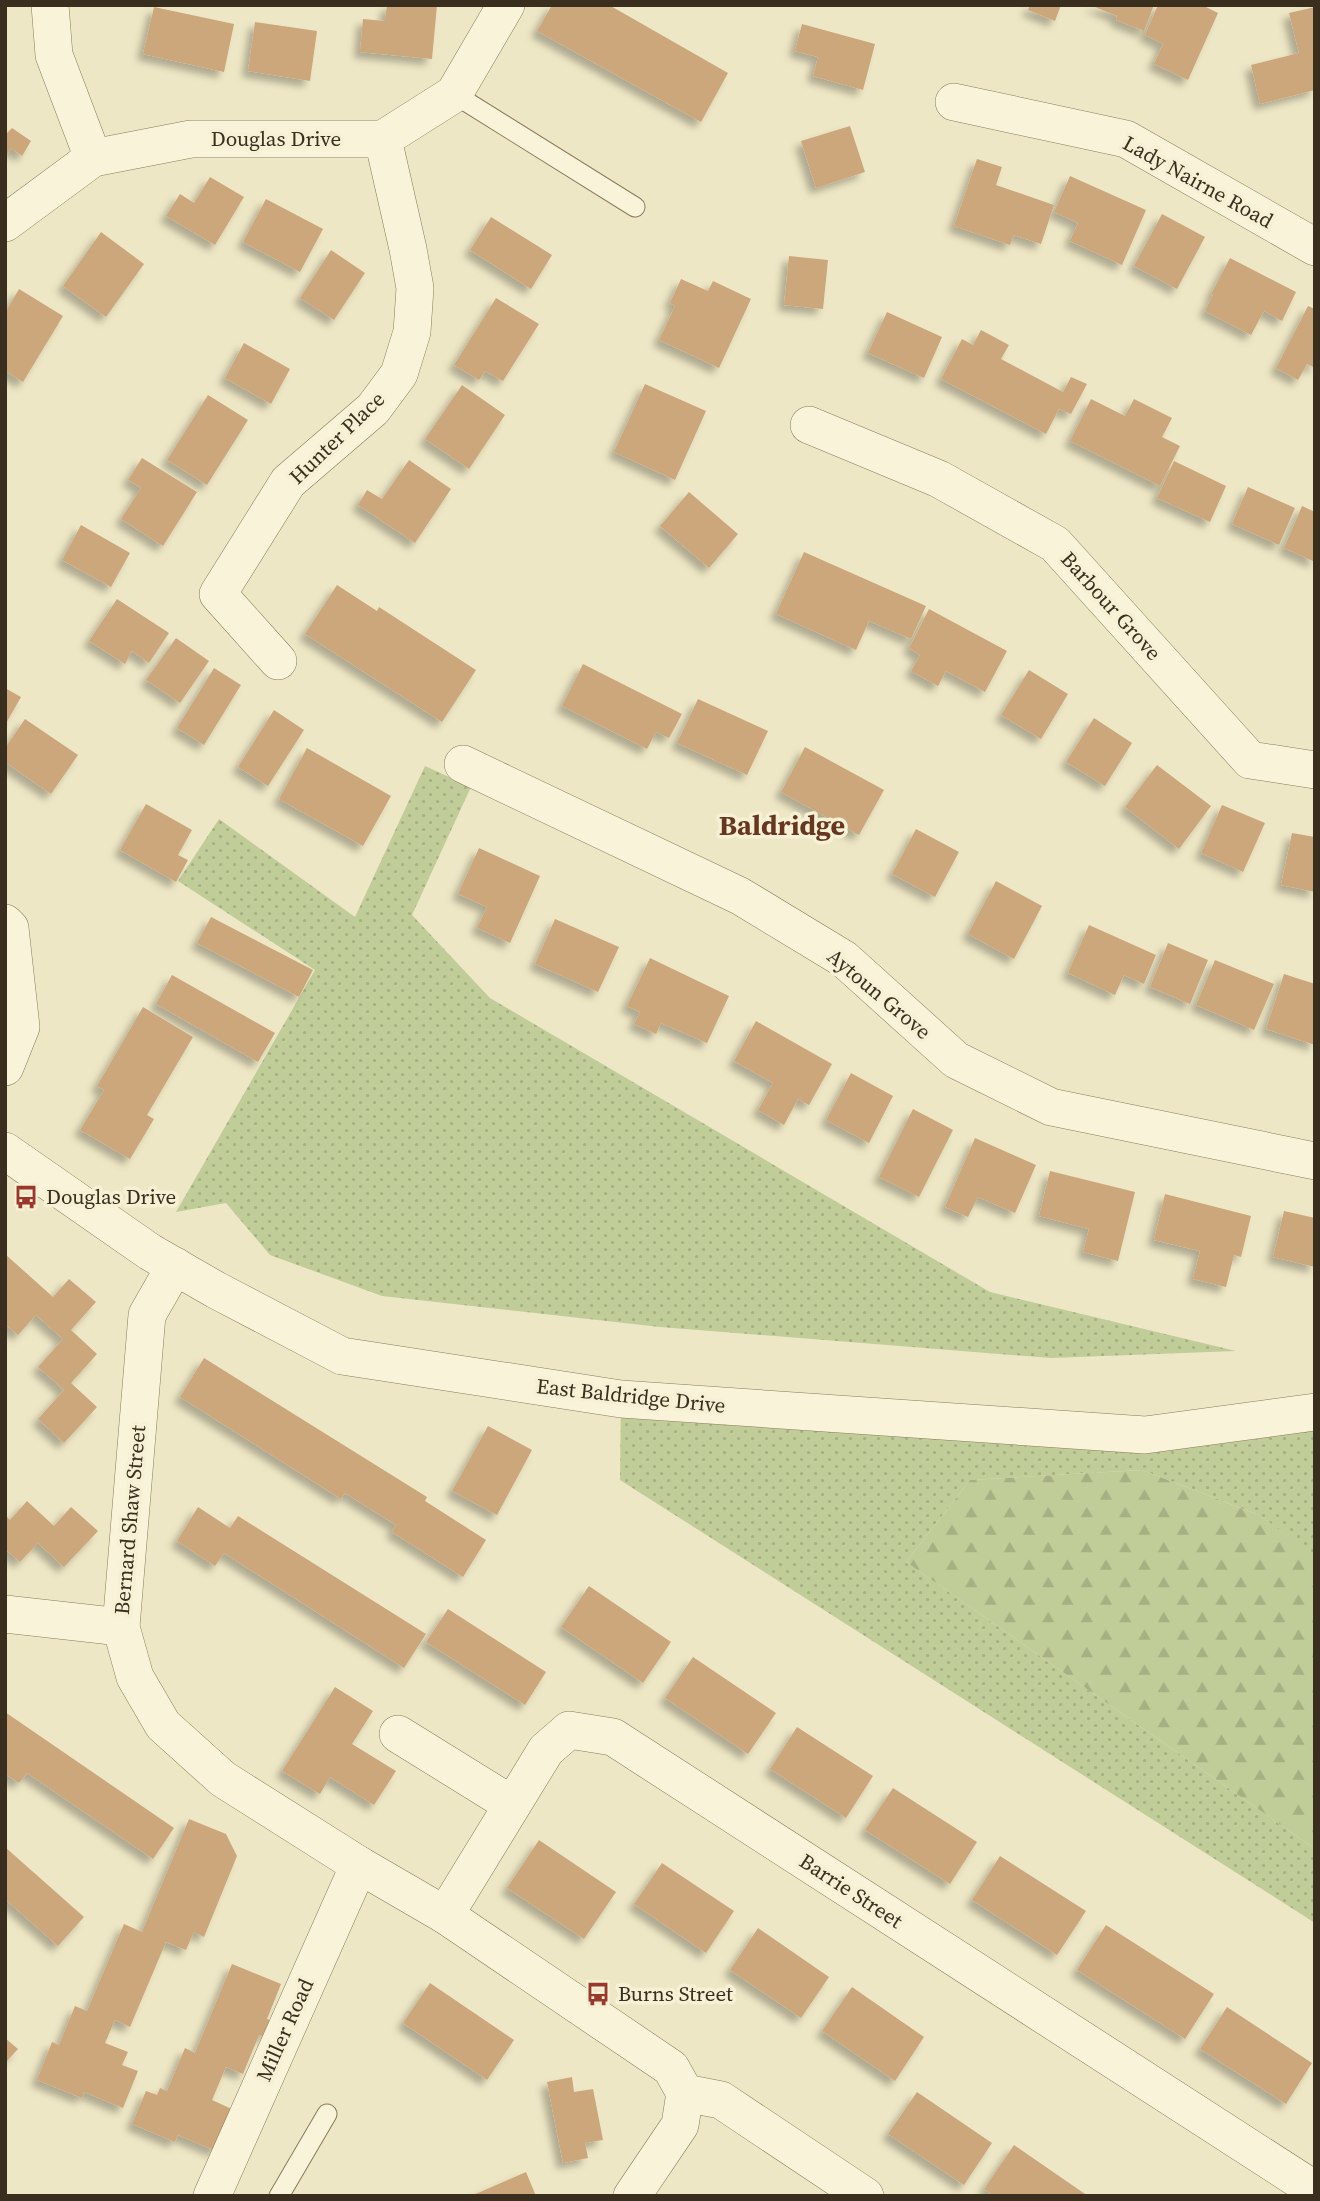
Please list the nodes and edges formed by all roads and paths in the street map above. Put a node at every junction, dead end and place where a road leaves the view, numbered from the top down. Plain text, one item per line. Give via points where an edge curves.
1 (50, 5) edge
2 (506, 5) edge
3 (454, 94) junction
4 (954, 102) dead end
5 (383, 139) junction
6 (93, 158) junction
7 (635, 207) dead end
8 (5, 223) edge
9 (1315, 247) edge
10 (808, 425) dead end
11 (278, 661) dead end
12 (463, 764) dead end
13 (1315, 770) edge
14 (5, 923) edge
15 (5, 1067) edge
16 (5, 1151) edge
17 (1315, 1161) edge
18 (175, 1266) junction
19 (1315, 1412) edge
20 (5, 1614) edge
21 (121, 1628) junction
22 (398, 1734) dead end
23 (511, 1804) junction
24 (359, 1866) junction
25 (445, 1915) junction
26 (685, 2093) junction
27 (327, 2113) dead end
28 (1315, 2190) edge
29 (212, 2196) edge
30 (279, 2196) edge
31 (632, 2196) edge
32 (865, 2196) edge

1 - 6 street via 54,55
2 - 3 street
3 - 5 street
3 - 7 lane
4 - 9 street, Lady Nairne Road via 1126,139
5 - 6 street, Douglas Drive via 191,139
5 - 11 street, Hunter Place via 415,288 412,332 399,374 373,409 288,482 218,594
6 - 8 street, Douglas Drive
10 - 13 street, Barbour Grove via 939,478 1055,544 1250,761
12 - 17 street, Aytoun Grove via 740,896 844,960 956,1060 1051,1107
14 - 15 street via 21,1027
16 - 18 street, East Baldridge Drive
18 - 19 street, East Baldridge Drive via 342,1356 621,1399 1145,1435
18 - 21 street, Bernard Shaw Street via 147,1315
20 - 21 street
21 - 24 street, Bernard Shaw Street via 135,1677 163,1725 223,1779
22 - 23 street
23 - 25 street, Barrie Street
23 - 28 street, Barrie Street via 546,1750 569,1730 613,1737
24 - 25 street, Bernard Shaw Street
24 - 29 street, Miller Road
25 - 26 street via 671,2068
26 - 31 street via 680,2126
26 - 32 street via 721,2100
27 - 30 lane

